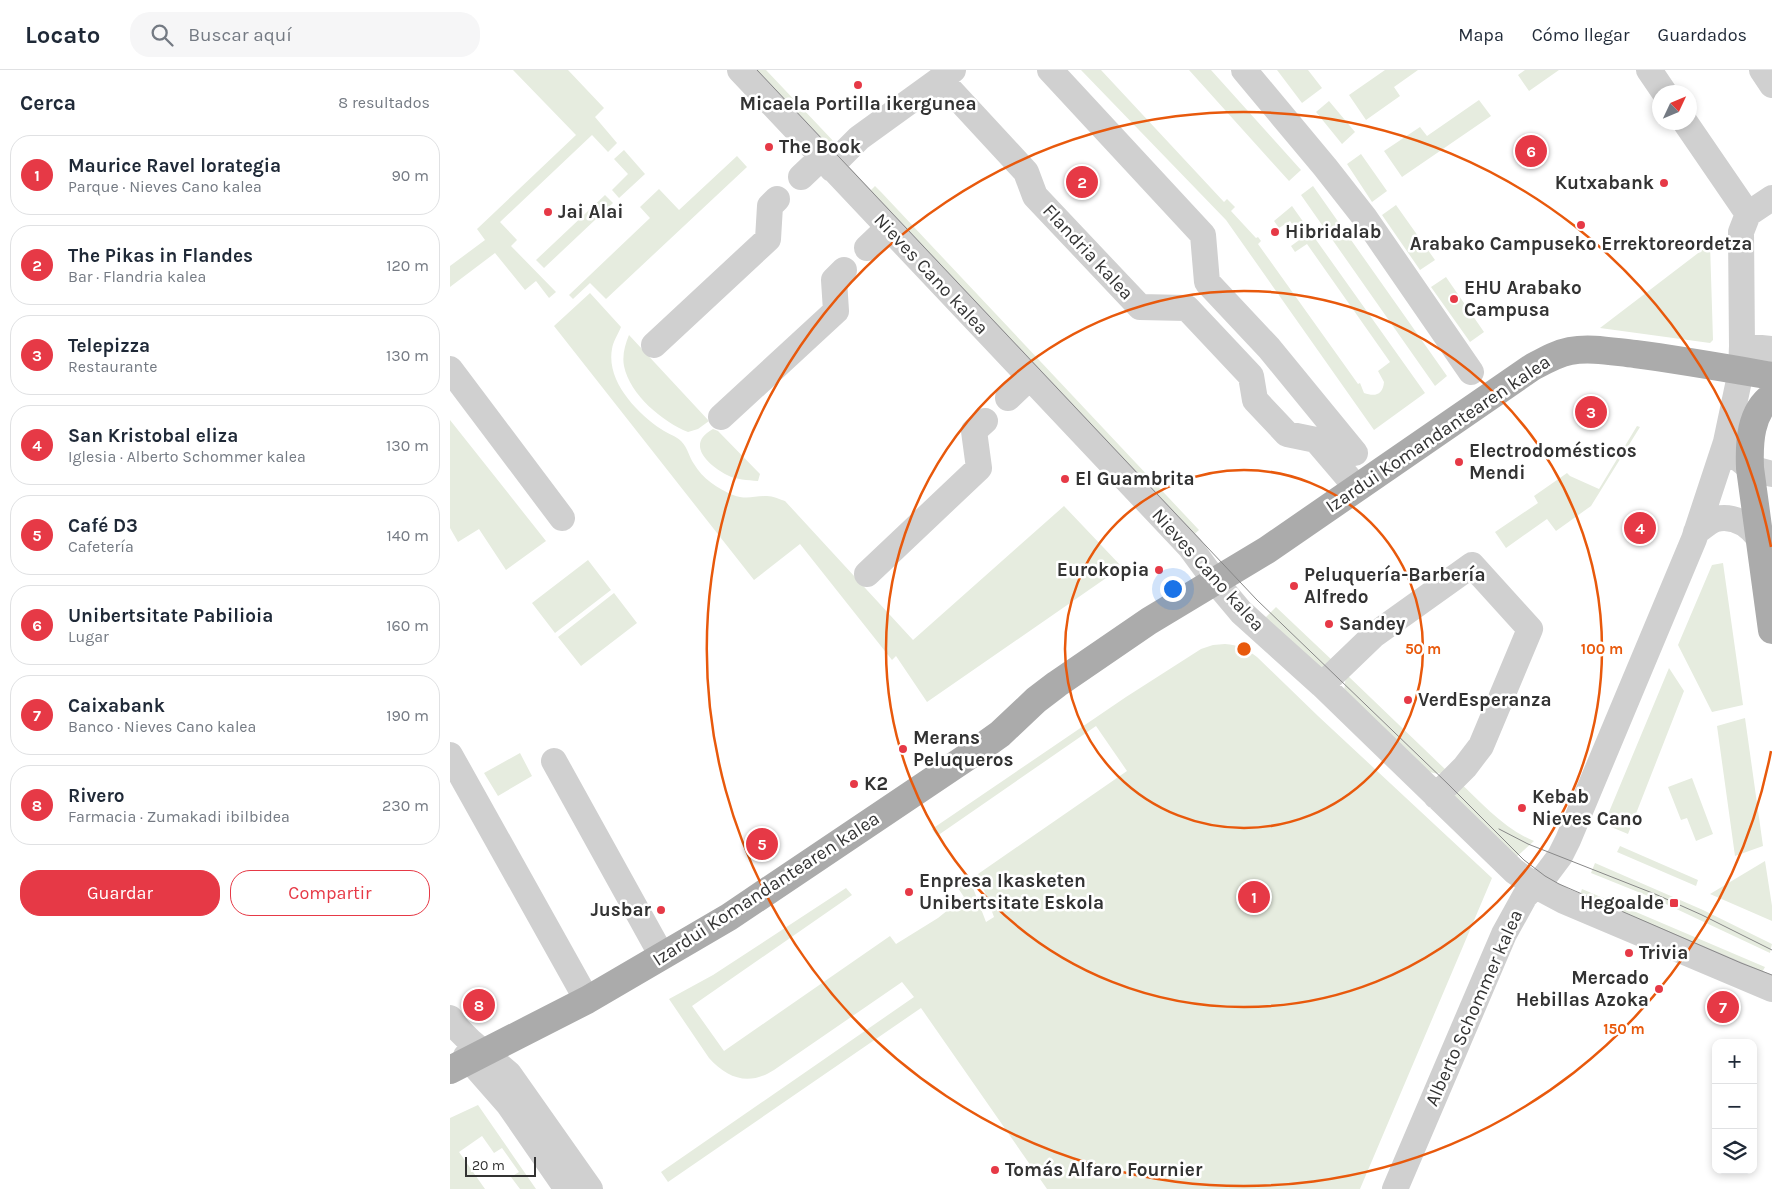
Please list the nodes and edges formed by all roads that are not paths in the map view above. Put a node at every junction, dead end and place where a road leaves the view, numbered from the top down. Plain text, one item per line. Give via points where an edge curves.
1 (740, 70) edge
2 (1050, 70) edge
3 (1244, 70) edge
4 (1649, 70) edge
5 (1762, 70) edge
6 (947, 75) edge
7 (1659, 85) edge
8 (1772, 85) edge
9 (1689, 130) edge
10 (827, 164) junction
11 (801, 177) dead end
12 (1772, 198) edge
13 (777, 199) dead end
14 (1744, 223) junction
15 (888, 228) junction
16 (868, 248) dead end
17 (844, 270) dead end
18 (654, 345) dead end
19 (1772, 349) edge
20 (1742, 358) junction
21 (450, 370) edge
22 (1471, 372) dead end
23 (1772, 376) edge
24 (1029, 378) junction
25 (1772, 396) edge
26 (1008, 398) dead end
27 (721, 417) dead end
28 (985, 421) dead end
29 (1726, 442) junction
30 (1355, 454) dead end
31 (1761, 471) edge
32 (1357, 488) junction
33 (562, 518) dead end
34 (1696, 532) junction
35 (1759, 538) junction
36 (867, 574) dead end
37 (1215, 581) junction
38 (1188, 597) junction
39 (1241, 612) junction
40 (1772, 630) edge
41 (1322, 685) junction
42 (450, 755) edge
43 (554, 760) dead end
44 (1436, 796) junction
45 (1534, 885) junction
46 (662, 956) junction
47 (1772, 989) edge
48 (587, 1000) junction
49 (450, 1018) edge
50 (450, 1041) edge
51 (468, 1061) edge
52 (567, 1189) edge
53 (590, 1189) edge
54 (1395, 1189) edge

1 - 10 street, Nieves Cano kalea
2 - 30 street via 1203,235 1207,282 1269,348
3 - 22 street via 1365,218
4 - 7 street
5 - 8 street
6 - 10 street
6 - 32 street, Flandria kalea via 1026,172 1035,196 1140,307 1187,308 1251,376 1255,400 1287,434 1316,440
9 - 14 street
10 - 11 street
10 - 15 street, Nieves Cano kalea
12 - 14 street
13 - 18 street via 770,206 768,239
14 - 20 street, Alberto Schommer kalea
15 - 16 street
15 - 24 street, Nieves Cano kalea
17 - 27 street via 834,280 836,311
19 - 20 street
20 - 23 main road, Izardui Komandantearen kalea
20 - 29 street, Alberto Schommer kalea
20 - 32 main road, Izardui Komandantearen kalea via 1664,358 1588,350 1551,357
21 - 33 street
24 - 26 street
24 - 37 street, Nieves Cano kalea via 1190,547
25 - 31 main road via 1765,401 1754,422 1749,445
28 - 36 street via 974,431 979,468
29 - 31 street via 1734,456
29 - 34 street, Alberto Schommer kalea
31 - 35 main road
32 - 37 main road, Izardui Komandantearen kalea via 1267,550
34 - 35 street via 1716,519 1726,519 1750,527
34 - 45 street, Alberto Schommer kalea via 1568,840 1545,876
35 - 40 main road
37 - 38 main road, Izardui Komandantearen kalea
37 - 39 street, Nieves Cano kalea
38 - 39 street via 1219,601
38 - 46 main road, Izardui Komandantearen kalea via 1057,684 979,749 729,917
39 - 41 street, Nieves Cano kalea
41 - 44 street, Nieves Cano kalea
41 - 44 street via 1374,635 1472,566 1530,629 1481,746
42 - 48 street
43 - 46 street
44 - 45 street, Nieves Cano kalea via 1505,863
45 - 47 street, Nieves Cano kalea via 1564,901
45 - 54 street, Alberto Schommer kalea via 1504,934
46 - 48 main road, Izardui Komandantearen kalea
48 - 51 main road, Izardui Komandantearen kalea
49 - 51 street via 458,1029
50 - 51 street
51 - 52 street via 509,1106
51 - 53 street via 509,1074

